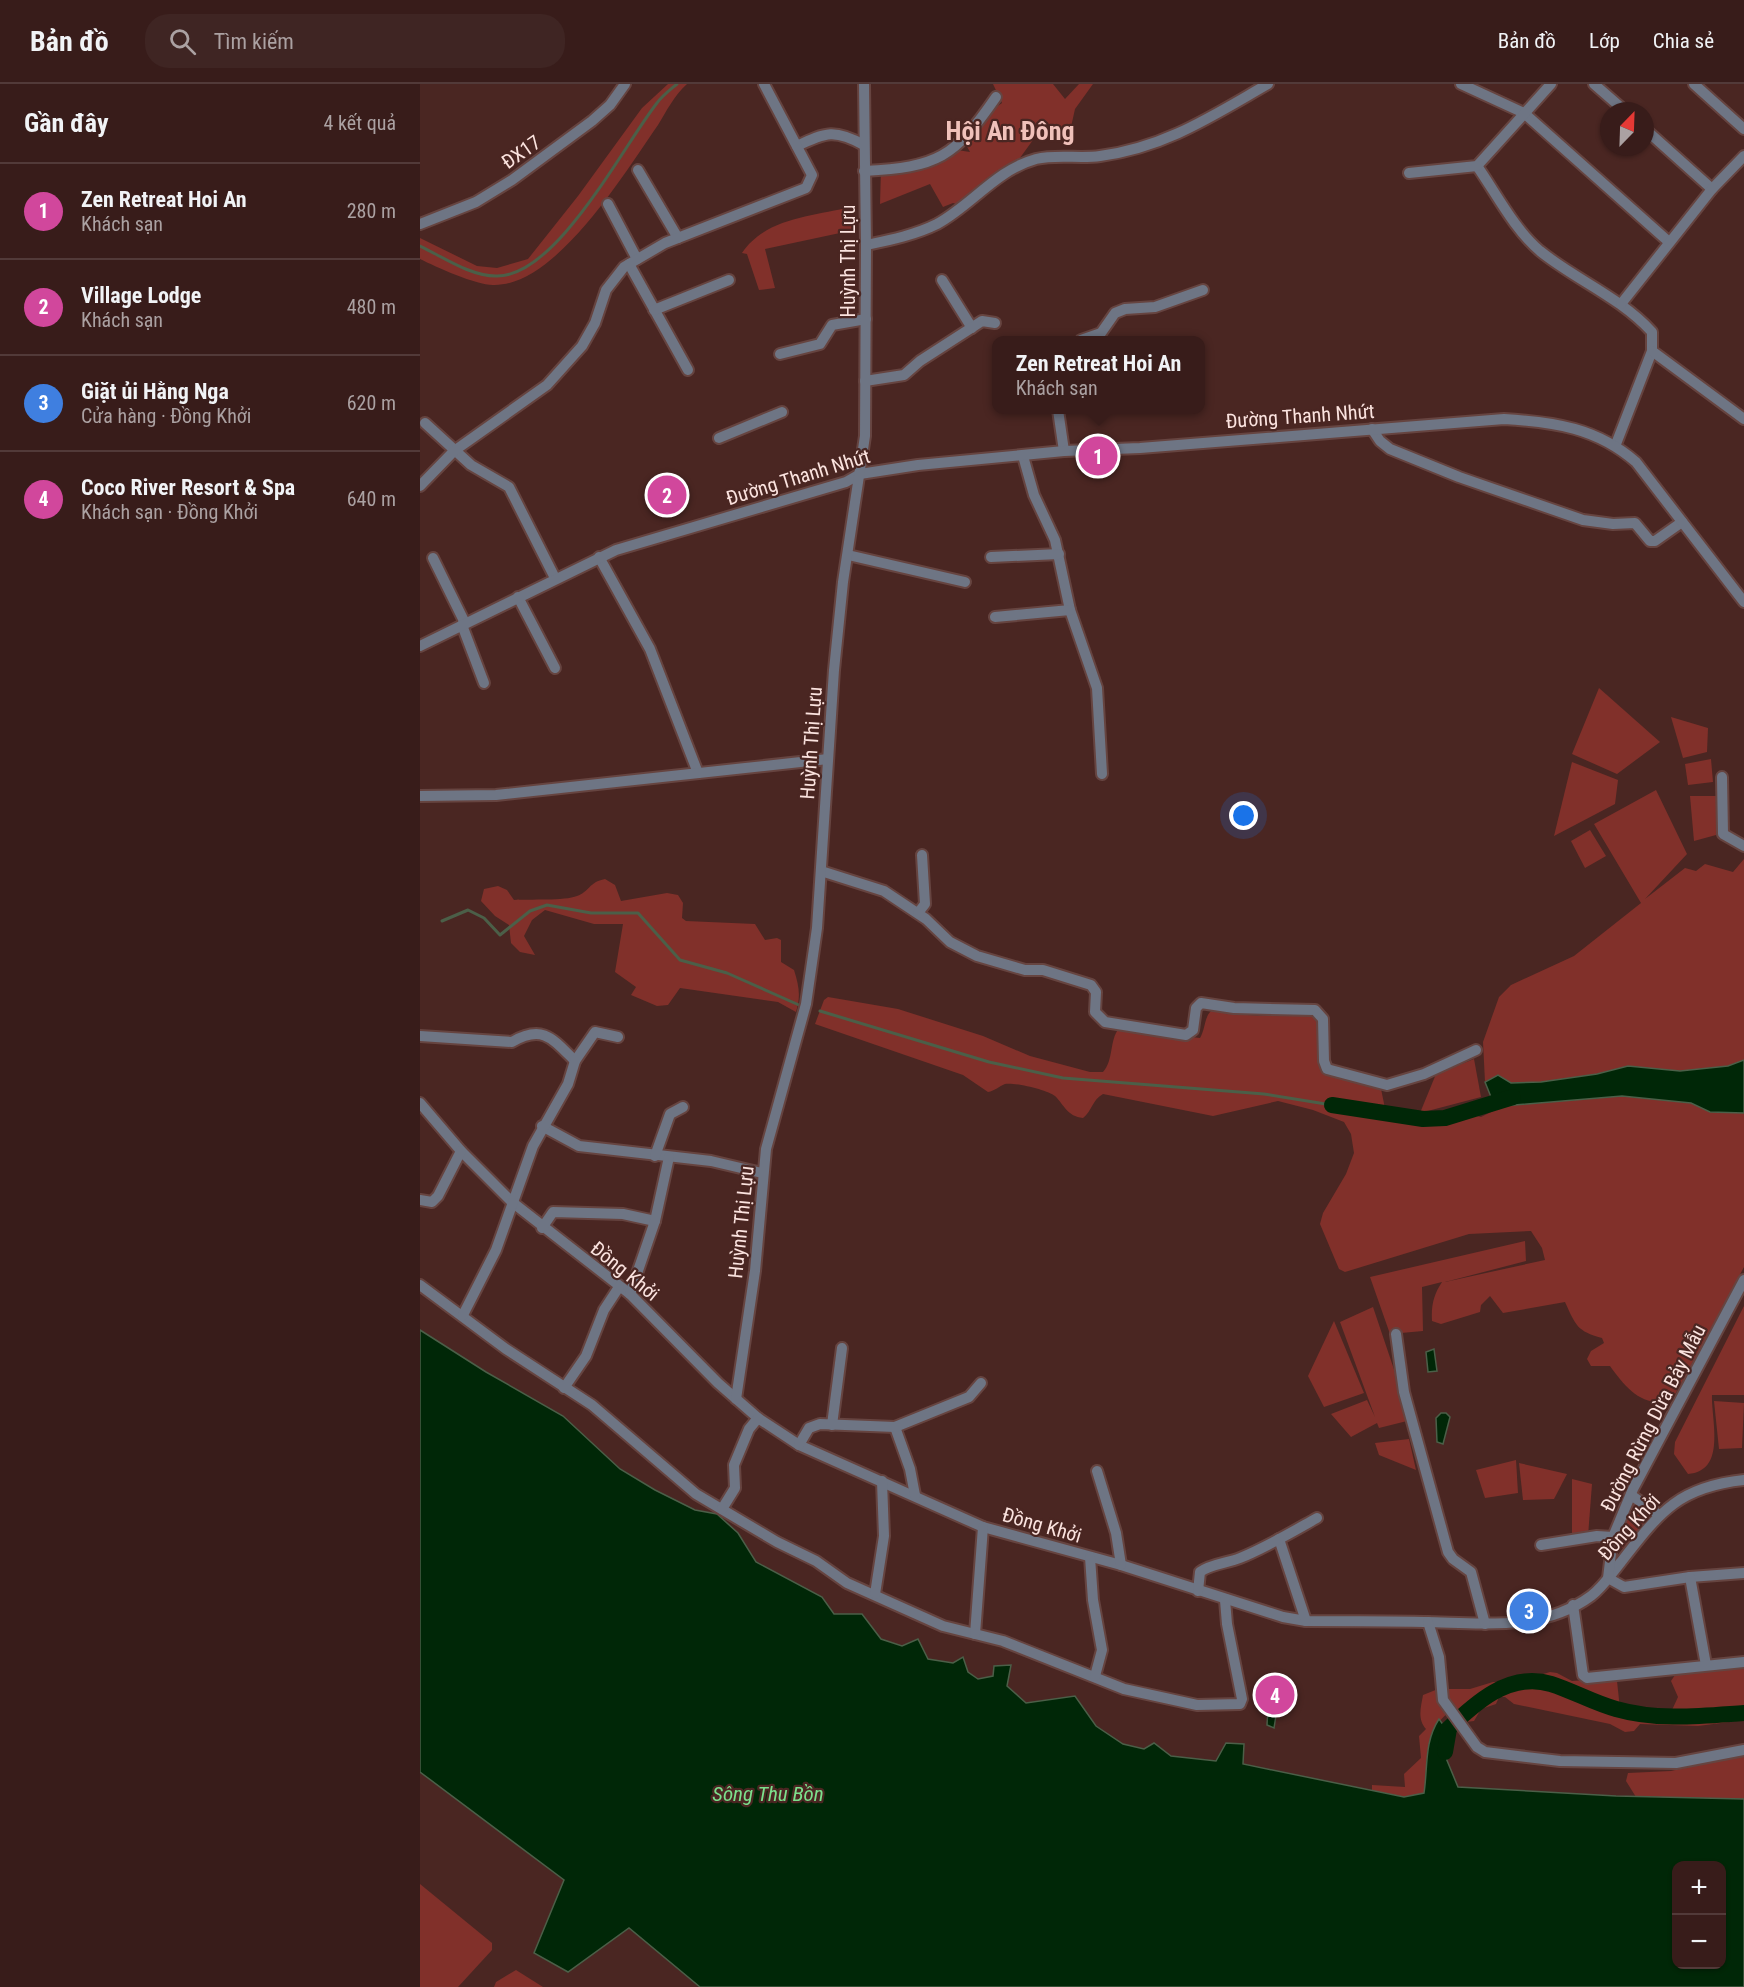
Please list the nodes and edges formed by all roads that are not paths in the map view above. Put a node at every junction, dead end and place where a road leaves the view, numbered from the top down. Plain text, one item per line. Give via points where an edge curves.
1 (626, 84) edge
2 (764, 84) edge
3 (864, 84) edge
4 (1268, 84) edge
5 (1461, 84) edge
6 (1551, 84) edge
7 (1594, 84) edge
8 (1694, 84) edge
9 (996, 97) dead end
10 (1614, 102) edge
11 (1524, 113) junction
12 (1744, 129) edge
13 (1654, 137) edge
14 (864, 145) junction
15 (796, 146) junction
16 (1744, 156) edge
17 (1477, 166) junction
18 (639, 170) dead end
19 (864, 171) junction
20 (1408, 173) dead end
21 (1712, 189) junction
22 (608, 204) dead end
23 (420, 224) edge
24 (678, 238) junction
25 (1669, 242) junction
26 (867, 245) junction
27 (633, 262) junction
28 (729, 280) dead end
29 (942, 280) dead end
30 (1203, 290) dead end
31 (1621, 304) junction
32 (654, 309) junction
33 (866, 319) junction
34 (995, 323) dead end
35 (972, 328) junction
36 (1092, 336) edge
37 (1652, 351) junction
38 (780, 354) dead end
39 (688, 370) dead end
40 (865, 381) junction
41 (782, 412) dead end
42 (1059, 414) edge
43 (1744, 419) edge
44 (425, 423) dead end
45 (1372, 429) junction
46 (718, 438) dead end
47 (1616, 444) junction
48 (454, 451) junction
49 (1064, 451) junction
50 (1023, 456) junction
51 (860, 474) junction
52 (420, 486) edge
53 (1682, 522) junction
54 (1059, 554) junction
55 (848, 555) junction
56 (599, 557) junction
57 (991, 557) dead end
58 (433, 558) dead end
59 (555, 578) junction
60 (965, 582) dead end
61 (518, 597) junction
62 (1744, 602) edge
63 (1070, 610) junction
64 (995, 617) dead end
65 (464, 624) junction
66 (420, 646) edge
67 (555, 668) dead end
68 (484, 683) dead end
69 (828, 759) junction
70 (698, 773) junction
71 (1102, 774) dead end
72 (1722, 777) dead end
73 (420, 796) edge
74 (1744, 846) edge
75 (922, 855) dead end
76 (821, 871) junction
77 (918, 913) junction
78 (420, 1036) edge
79 (618, 1037) dead end
80 (1476, 1050) dead end
81 (575, 1060) junction
82 (420, 1103) edge
83 (683, 1107) dead end
84 (542, 1126) junction
85 (461, 1151) junction
86 (655, 1156) junction
87 (669, 1157) junction
88 (762, 1173) junction
89 (420, 1200) edge
90 (512, 1203) junction
91 (656, 1221) junction
92 (543, 1228) junction
93 (1744, 1280) edge
94 (420, 1285) edge
95 (619, 1287) junction
96 (630, 1294) junction
97 (463, 1316) junction
98 (1396, 1334) dead end
99 (842, 1348) dead end
100 (981, 1383) dead end
101 (564, 1388) junction
102 (736, 1399) junction
103 (758, 1418) junction
104 (832, 1425) junction
105 (895, 1427) junction
106 (799, 1445) junction
107 (1097, 1471) dead end
108 (1744, 1480) edge
109 (882, 1481) junction
110 (915, 1495) junction
111 (1631, 1495) junction
112 (722, 1509) junction
113 (1659, 1515) junction
114 (1317, 1518) dead end
115 (983, 1527) junction
116 (1614, 1537) junction
117 (1279, 1539) junction
118 (1541, 1545) dead end
119 (1090, 1557) junction
120 (1121, 1565) junction
121 (1744, 1573) edge
122 (1690, 1577) junction
123 (1608, 1578) junction
124 (1198, 1591) junction
125 (875, 1594) junction
126 (1225, 1600) junction
127 (1573, 1605) junction
128 (1306, 1621) junction
129 (1428, 1622) junction
130 (1485, 1624) junction
131 (975, 1634) junction
132 (1744, 1662) edge
133 (1706, 1665) junction
134 (1095, 1676) junction
135 (1744, 1750) edge

1 - 23 street, ĐX17 via 592,121 512,180 476,202
2 - 15 street
3 - 14 street, Huỳnh Thị Lựu
4 - 26 street via 1196,127 1167,139 1100,156 1037,159 1021,165 987,185 937,224
5 - 11 street
6 - 11 street
7 - 10 street
8 - 12 street
9 - 19 street via 970,135 939,158 909,169
11 - 17 street
11 - 25 street
13 - 21 street
14 - 15 street via 834,133
14 - 19 street, Huỳnh Thị Lựu
15 - 24 street via 812,176 806,188
16 - 21 street
17 - 20 street
17 - 31 street via 1540,250
18 - 24 street
19 - 26 street, Huỳnh Thị Lựu
21 - 25 street
22 - 27 street
24 - 27 street
25 - 31 street
26 - 33 street, Huỳnh Thị Lựu
27 - 32 street
27 - 48 street via 606,290 596,323 582,346 547,385
28 - 32 street
29 - 35 street
30 - 36 street via 1155,307 1115,313 1101,333
31 - 37 street via 1652,332
32 - 39 street
33 - 38 street via 832,325 820,344
33 - 40 street, Huỳnh Thị Lựu
34 - 35 street via 982,321
35 - 40 street via 904,375
37 - 43 street
37 - 47 street
40 - 51 street, Huỳnh Thị Lựu
41 - 46 street
42 - 49 street
44 - 48 street
45 - 47 street, Đường Thanh Nhứt via 1533,420 1590,433
45 - 49 street, Đường Thanh Nhứt
45 - 53 street via 1384,446 1432,467 1583,520 1635,523 1650,541
47 - 53 street, Đường Thanh Nhứt via 1636,462
48 - 52 street
48 - 59 street via 509,487
49 - 50 street, Đường Thanh Nhứt
50 - 51 street, Đường Thanh Nhứt
50 - 54 street via 1034,495
51 - 55 street, Huỳnh Thị Lựu
51 - 56 street, Đường Thanh Nhứt via 846,482
53 - 62 street, Đường Thanh Nhứt
54 - 57 street
54 - 63 street
55 - 60 street
55 - 69 street, Huỳnh Thị Lựu
56 - 59 street, Đường Thanh Nhứt
56 - 70 street via 650,649
58 - 65 street
59 - 61 street, Đường Thanh Nhứt
61 - 65 street, Đường Thanh Nhứt
61 - 67 street
63 - 64 street
63 - 71 street via 1097,688
65 - 66 street, Đường Thanh Nhứt
65 - 68 street
69 - 70 street
69 - 76 street, Huỳnh Thị Lựu
70 - 73 street via 496,795
72 - 74 street via 1723,834
75 - 77 street via 925,904
76 - 77 street via 870,884
76 - 88 street, Huỳnh Thị Lựu via 808,992
77 - 80 street via 950,942 977,956 1091,985 1096,992 1095,1012 1105,1022 1186,1035 1193,1030 1195,1010 1201,1004 1315,1010 1323,1019 1327,1070 1384,1085 1424,1074
78 - 81 street via 512,1042 525,1034 549,1036
79 - 81 street via 595,1032
81 - 84 street via 568,1084
82 - 85 street, Đồng Khởi
83 - 86 street via 670,1114
84 - 86 street via 579,1146
84 - 90 street
85 - 89 street via 438,1196 432,1202
85 - 90 street, Đồng Khởi
86 - 87 street
87 - 88 street via 711,1161
87 - 91 street
88 - 102 street, Huỳnh Thị Lựu via 755,1271
90 - 92 street, Đồng Khởi
90 - 97 street via 496,1250
91 - 92 street via 623,1214 553,1212
91 - 96 street
92 - 95 street, Đồng Khởi
93 - 111 street, Đường Rừng Dừa Bảy Mẫu
94 - 97 street
95 - 96 street, Đồng Khởi
95 - 101 street via 604,1310 586,1356
96 - 102 street, Đồng Khởi
97 - 101 street
98 - 130 street via 1404,1392 1448,1552 1471,1572
99 - 104 street
100 - 105 street via 969,1397
101 - 112 street via 592,1405 688,1487
102 - 103 street, Đồng Khởi
103 - 106 street, Đồng Khởi
103 - 112 street via 749,1429 734,1465 735,1488
104 - 105 street
104 - 106 street via 809,1428
105 - 110 street
106 - 109 street, Đồng Khởi
107 - 120 street via 1116,1533
108 - 113 street, Đồng Khởi via 1696,1489
109 - 110 street, Đồng Khởi
109 - 125 street via 884,1531
110 - 115 street, Đồng Khởi
111 - 113 street
111 - 116 street, Đường Rừng Dừa Bảy Mẫu
112 - 125 street via 847,1582
113 - 123 street, Đồng Khởi
114 - 117 street
115 - 119 street, Đồng Khởi
115 - 131 street
116 - 118 street
116 - 123 street, Đường Rừng Dừa Bảy Mẫu
117 - 124 street via 1227,1563 1204,1568
117 - 128 street
119 - 120 street, Đồng Khởi
119 - 134 street via 1102,1650
120 - 124 street, Đồng Khởi
121 - 122 street
122 - 123 street via 1624,1587
122 - 133 street
123 - 127 street, Đồng Khởi via 1591,1596
124 - 126 street, Đồng Khởi
125 - 131 street via 943,1626
126 - 128 street, Đồng Khởi
126 - 134 street via 1242,1695 1240,1704 1214,1706 1177,1701 1124,1689
127 - 130 street, Đồng Khởi via 1528,1622
127 - 133 street via 1583,1675 1587,1678
128 - 129 street, Đồng Khởi
129 - 130 street, Đồng Khởi
129 - 135 street via 1439,1658 1443,1701 1485,1752 1560,1761 1677,1763
131 - 134 street
132 - 133 street

